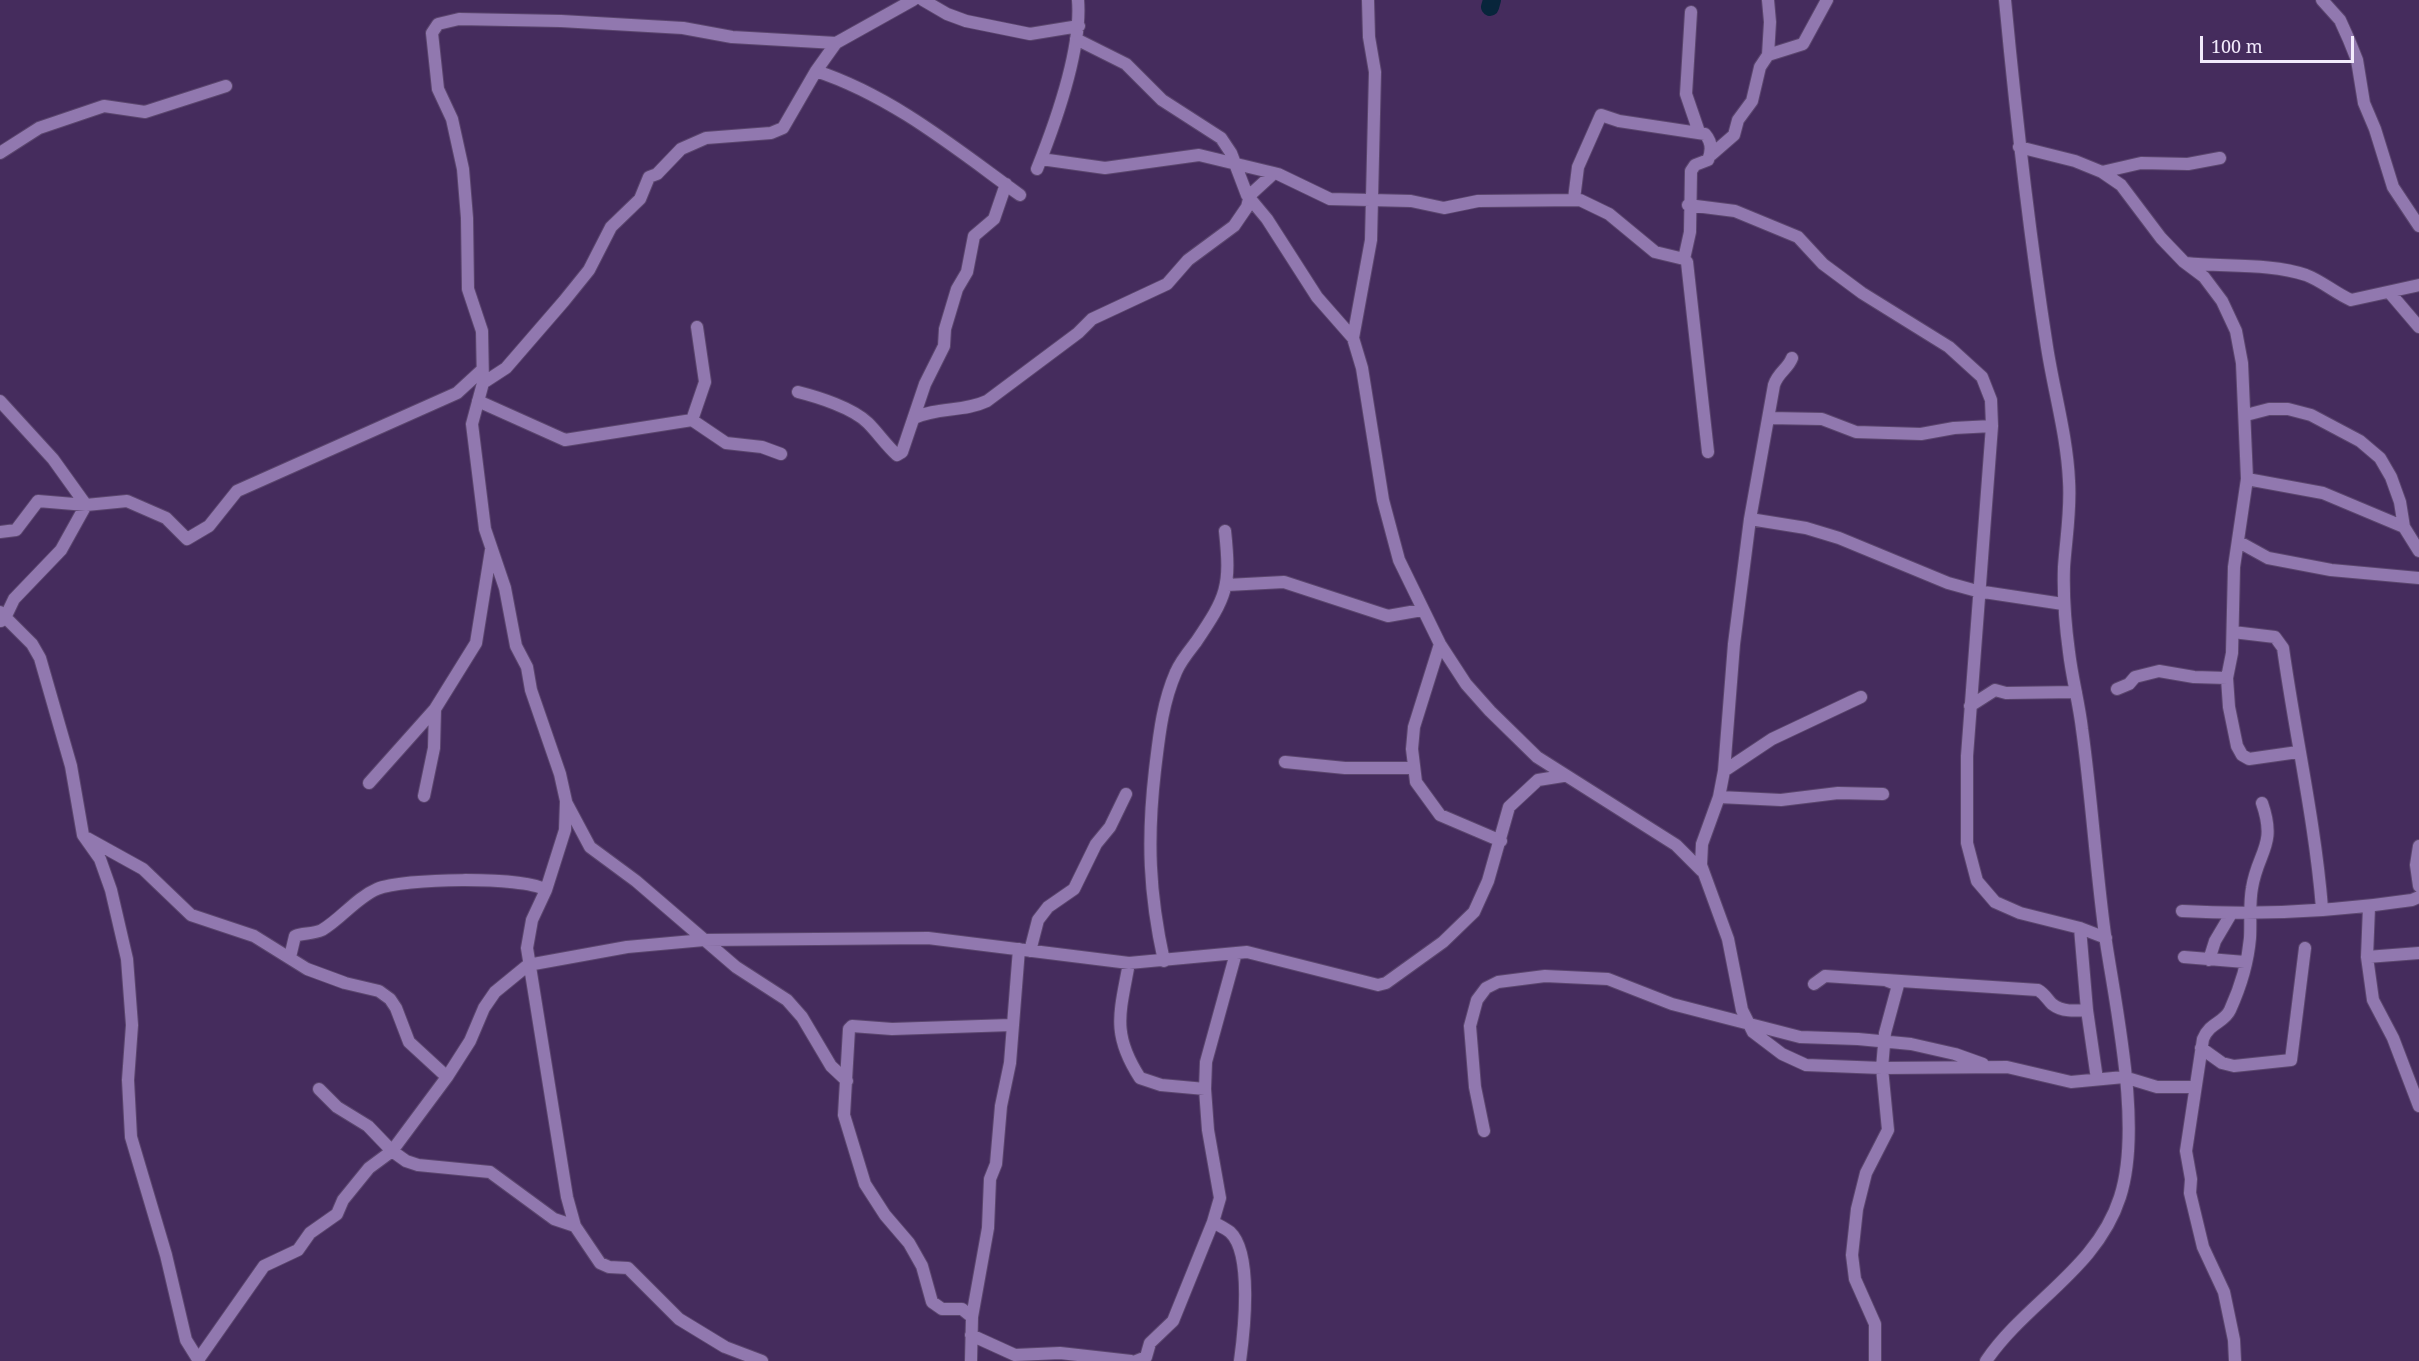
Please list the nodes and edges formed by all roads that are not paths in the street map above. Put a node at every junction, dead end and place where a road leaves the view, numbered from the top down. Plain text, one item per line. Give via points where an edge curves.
1 (914, 0) edge
2 (923, 0) edge
3 (1078, 0) edge
4 (1368, 0) edge
5 (1768, 0) edge
6 (1827, 0) edge
7 (2005, 0) edge
8 (2322, 0) edge
9 (1691, 12) dead end
10 (1078, 26) junction
11 (1076, 39) junction
12 (836, 43) junction
13 (1768, 55) junction
14 (816, 71) junction
15 (226, 86) dead end
16 (1700, 132) junction
17 (2019, 147) junction
18 (0, 153) edge
19 (1711, 154) junction
20 (2220, 158) dead end
21 (1235, 163) junction
22 (2102, 172) junction
23 (1274, 173) junction
24 (1006, 184) junction
25 (1020, 195) dead end
26 (1249, 198) junction
27 (1574, 199) junction
28 (1372, 202) junction
29 (1688, 206) junction
30 (2419, 226) edge
31 (1684, 259) junction
32 (2184, 262) junction
33 (2419, 285) edge
34 (2390, 293) junction
35 (697, 327) dead end
36 (2419, 327) edge
37 (1353, 338) junction
38 (1792, 358) dead end
39 (482, 376) junction
40 (798, 392) dead end
41 (0, 401) edge
42 (478, 401) junction
43 (2246, 415) junction
44 (915, 418) junction
45 (1768, 418) junction
46 (692, 420) junction
47 (1992, 426) junction
48 (1708, 452) dead end
49 (781, 454) dead end
50 (2247, 479) junction
51 (86, 505) junction
52 (1750, 519) junction
53 (2404, 526) junction
54 (1225, 531) dead end
55 (0, 532) edge
56 (2239, 542) junction
57 (491, 549) junction
58 (2419, 551) edge
59 (2419, 578) edge
60 (1227, 585) junction
61 (1977, 591) junction
62 (2063, 604) junction
63 (1422, 610) junction
64 (2, 617) edge
65 (2233, 632) junction
66 (1440, 644) junction
67 (2228, 678) junction
68 (2117, 689) dead end
69 (2076, 692) junction
70 (1861, 697) dead end
71 (1970, 706) junction
72 (435, 709) junction
73 (2298, 752) junction
74 (1285, 762) dead end
75 (1413, 768) junction
76 (1724, 771) junction
77 (1563, 776) junction
78 (369, 783) dead end
79 (1126, 794) dead end
80 (1883, 794) dead end
81 (424, 796) dead end
82 (1719, 797) junction
83 (566, 801) junction
84 (2262, 803) dead end
85 (83, 835) junction
86 (1501, 841) junction
87 (2419, 846) edge
88 (1702, 871) junction
89 (2419, 886) edge
90 (546, 890) junction
91 (2419, 897) edge
92 (2369, 907) junction
93 (2322, 908) junction
94 (2182, 911) dead end
95 (2250, 912) junction
96 (2231, 914) junction
97 (2080, 928) junction
98 (2106, 938) junction
99 (704, 940) junction
100 (2305, 948) dead end
101 (1025, 950) junction
102 (1236, 953) junction
103 (2419, 953) edge
104 (290, 957) junction
105 (2184, 957) dead end
106 (2367, 957) junction
107 (2209, 960) junction
108 (1164, 961) junction
109 (2246, 962) junction
110 (1129, 963) junction
111 (528, 965) junction
112 (1885, 980) junction
113 (1814, 984) dead end
114 (2087, 1010) junction
115 (1748, 1022) junction
116 (1011, 1025) junction
117 (1884, 1041) junction
118 (2201, 1048) junction
119 (1881, 1068) junction
120 (1992, 1068) junction
121 (447, 1077) junction
122 (2124, 1077) junction
123 (2097, 1079) junction
124 (847, 1081) junction
125 (2194, 1087) junction
126 (319, 1089) dead end
127 (1204, 1089) junction
128 (2419, 1106) edge
129 (1484, 1131) dead end
130 (392, 1151) junction
131 (1213, 1222) junction
132 (575, 1226) junction
133 (972, 1317) junction
134 (971, 1335) junction
135 (199, 1360) edge
136 (762, 1361) edge
137 (971, 1361) edge
138 (1131, 1361) edge
139 (1136, 1361) edge
140 (1240, 1361) edge
141 (1875, 1361) edge
142 (1986, 1361) edge
143 (2235, 1361) edge

1 - 12 street
2 - 10 street via 966,21 1030,34
3 - 10 street
4 - 28 street via 1375,72
5 - 13 street
6 - 13 street via 1803,44
7 - 17 street
8 - 30 street via 2340,20 2349,40 2357,60 2364,103 2393,187
9 - 16 street via 1686,94
10 - 11 street
11 - 21 street via 1126,64 1162,100 1221,138
11 - 21 street via 1039,164 1105,168 1199,155
12 - 14 street
12 - 39 street via 561,21 459,19 438,24 432,33 438,89 452,119 463,169 468,289 481,324
13 - 19 street via 1734,135
14 - 24 street via 846,81 900,110
14 - 39 street via 783,128 706,138 681,149 657,174 649,177 640,199 611,227 589,270 564,302 506,368
15 - 18 street via 145,112 104,106 39,128
16 - 19 street via 1709,139
16 - 27 street via 1601,115 1578,167
17 - 22 street via 2048,152
17 - 62 street via 2070,483
19 - 29 street via 1705,163 1692,167
20 - 22 street via 2188,164 2141,163
21 - 23 street
21 - 26 street
22 - 32 street via 2121,185
23 - 26 street
23 - 28 street via 1326,198
24 - 25 street
24 - 44 street via 994,219 974,236 967,272 945,329 944,346 925,384
26 - 37 street via 1317,297
26 - 44 street via 1234,226 1194,255 1167,284 1092,320 974,407
27 - 28 street via 1478,201 1444,208 1412,201
27 - 31 street via 1608,214 1656,252
28 - 37 street via 1371,240
29 - 31 street via 1690,232
29 - 47 street via 1735,211 1798,237 1823,264 1949,347 1982,378 1991,400
31 - 48 street
32 - 34 street via 2285,270 2308,276 2350,300
32 - 43 street via 2204,277 2222,301 2236,330
33 - 34 street
34 - 36 street
35 - 46 street via 705,381
37 - 63 street via 1362,368 1383,500 1399,560
38 - 45 street via 1777,375
39 - 42 street
39 - 51 street via 457,393 237,490 209,526 186,539 166,518 127,501
40 - 44 street via 856,414 897,455 902,452
41 - 51 street via 53,459
42 - 46 street via 565,440
42 - 57 street via 473,438
43 - 50 street
43 - 53 street via 2288,409 2311,415 2360,441 2380,458 2391,477
45 - 47 street via 1822,419 1857,432 1921,434
45 - 52 street
46 - 49 street via 726,442
47 - 61 street
50 - 53 street via 2323,493
50 - 56 street
51 - 55 street via 38,501 16,530
51 - 64 street via 62,550 14,599
52 - 61 street via 1839,538 1929,576
52 - 76 street via 1734,644
53 - 58 street
54 - 60 street
56 - 59 street via 2268,558 2331,570
56 - 65 street via 2234,567
57 - 72 street via 476,643
57 - 83 street via 505,588 516,646 527,667
60 - 63 street via 1284,582 1388,616
60 - 108 street via 1215,614 1176,671 1159,732 1150,800 1149,856 1155,922
61 - 62 street
61 - 71 street
62 - 69 street
63 - 66 street
64 - 85 street via 32,644 46,676
65 - 67 street
65 - 73 street via 2280,640
66 - 75 street via 1414,727
66 - 77 street via 1466,684 1490,711 1537,757
67 - 68 street via 2159,671 2135,677
67 - 73 street via 2229,708 2242,755 2249,759
69 - 71 street via 1995,690
69 - 98 street
70 - 76 street via 1772,739
71 - 97 street via 1965,814 1967,843 1977,880 2003,907
72 - 78 street
72 - 81 street via 434,748
73 - 93 street via 2318,853
74 - 75 street via 1345,768
75 - 86 street via 1416,782 1440,815
76 - 82 street
77 - 86 street via 1538,780 1520,794 1509,807
77 - 88 street via 1676,845
79 - 101 street via 1074,889 1048,907
80 - 82 street via 1838,793 1781,800
82 - 88 street via 1702,844
83 - 90 street via 565,830
83 - 99 street via 590,847
84 - 95 street via 2268,819 2268,838 2252,887
85 - 104 street via 143,869 191,915 254,936
85 - 135 street via 100,859 127,959 132,1025 128,1080 131,1137 164,1246 186,1340
86 - 102 street via 1474,912 1443,942 1386,983 1373,985 1266,955
87 - 89 street
88 - 115 street via 1728,939 1742,1010
90 - 104 street via 529,884 463,878 380,888 321,930 295,936
90 - 111 street via 532,920
91 - 92 street
92 - 93 street
92 - 106 street
93 - 95 street
94 - 96 street
95 - 96 street
95 - 109 street
96 - 107 street
97 - 98 street
97 - 114 street
98 - 122 street
99 - 101 street via 928,938
99 - 111 street via 627,947
99 - 124 street via 736,967 787,1000 802,1017 831,1066
100 - 118 street via 2291,1060 2234,1066
101 - 110 street
101 - 116 street
102 - 108 street
102 - 127 street via 1206,1062
103 - 106 street
104 - 121 street via 307,969 379,991 390,999 409,1042
105 - 107 street
106 - 128 street via 2373,1000 2393,1038
107 - 109 street
108 - 110 street
109 - 118 street via 2229,1013 2207,1029
110 - 127 street via 1118,1025 1128,1060 1140,1078 1161,1085
111 - 121 street via 495,992
111 - 132 street
112 - 113 street via 1825,976
112 - 114 street via 2038,990 2053,1005 2068,1011
112 - 117 street via 1898,985
114 - 123 street
115 - 117 street via 1800,1037
115 - 119 street via 1764,1042 1795,1061 1834,1068
115 - 129 street via 1672,1004 1608,979 1545,976 1498,982 1486,988 1478,1000 1470,1026 1475,1087
116 - 124 street via 892,1029 852,1026
116 - 133 street via 1001,1134 990,1179 988,1228
117 - 119 street
117 - 120 street via 1955,1054
118 - 125 street
119 - 120 street
119 - 141 street via 1888,1130 1866,1173 1852,1255 1855,1279 1875,1324
120 - 123 street via 2007,1067 2071,1082
121 - 130 street
122 - 123 street
122 - 125 street via 2157,1088
122 - 142 street via 2126,1171 2107,1228 2086,1258 2028,1310
124 - 133 street via 846,1126 871,1194 909,1243 923,1269 932,1302 942,1309 962,1309
125 - 143 street via 2186,1151 2192,1179 2190,1193 2204,1247 2224,1293
126 - 130 street via 337,1107 368,1126
127 - 131 street via 1220,1198
130 - 132 street via 418,1165 490,1172 554,1218
130 - 135 street via 369,1168 343,1200 337,1214 310,1233 298,1250 264,1266
131 - 139 street via 1171,1326 1150,1343 1146,1357
131 - 140 street via 1231,1233 1242,1259 1246,1316
132 - 136 street via 600,1263 628,1268 679,1319 725,1347
133 - 134 street
134 - 137 street
134 - 138 street via 1015,1355 1060,1353

